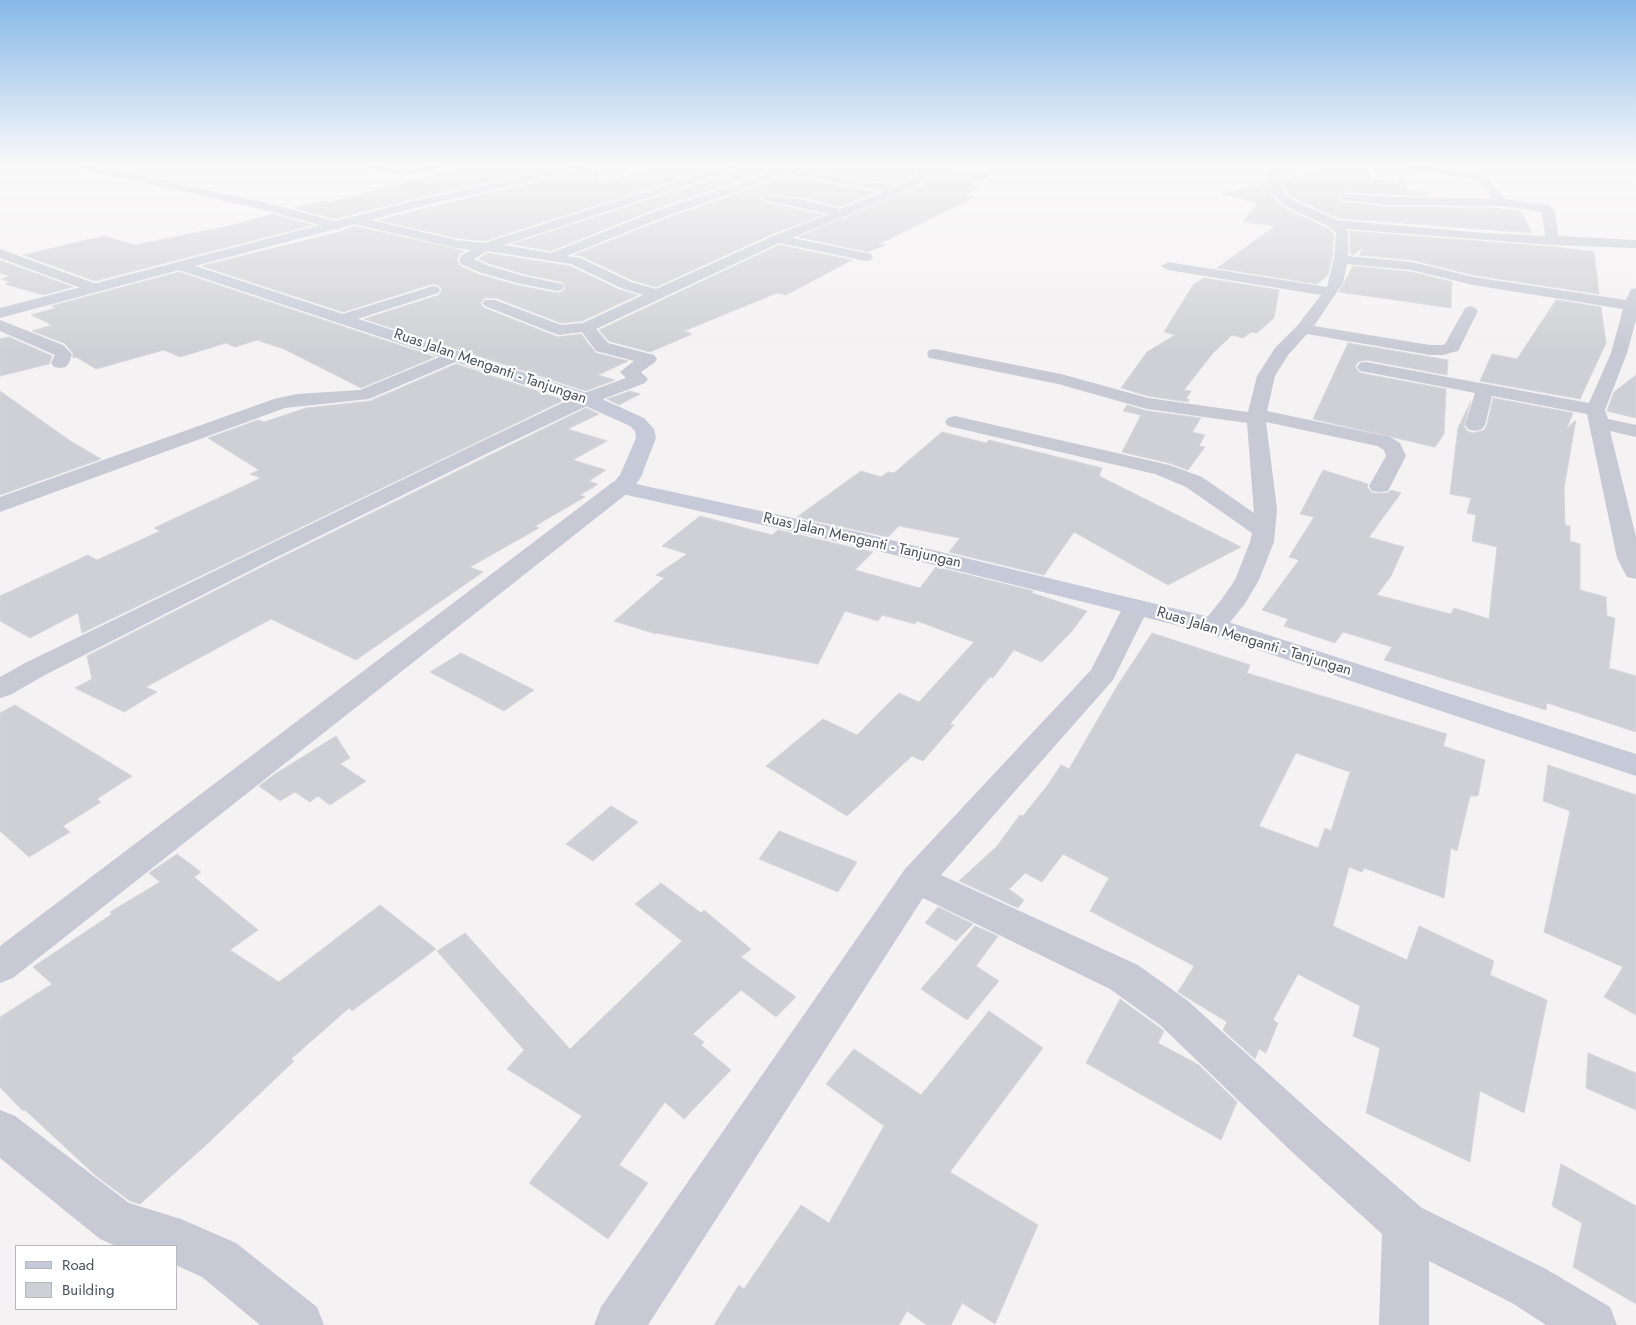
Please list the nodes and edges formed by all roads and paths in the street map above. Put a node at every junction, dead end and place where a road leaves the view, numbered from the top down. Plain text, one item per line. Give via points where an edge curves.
1 (331, 228) edge
2 (386, 228) edge
3 (544, 228) edge
4 (625, 228) edge
5 (805, 228) edge
6 (1338, 228) edge
7 (1376, 228) edge
8 (1420, 228) edge
9 (1551, 228) edge
10 (1422, 232) junction
11 (778, 239) junction
12 (1552, 240) junction
13 (1636, 244) edge
14 (485, 247) junction
15 (0, 253) edge
16 (554, 256) junction
17 (866, 257) dead end
18 (1341, 259) junction
19 (180, 266) junction
20 (1168, 266) dead end
21 (557, 287) dead end
22 (94, 288) junction
23 (434, 290) dead end
24 (1331, 292) junction
25 (659, 295) junction
26 (1634, 299) edge
27 (490, 303) dead end
28 (1470, 311) dead end
29 (0, 313) edge
30 (342, 319) junction
31 (0, 325) edge
32 (586, 327) junction
33 (1304, 329) junction
34 (934, 354) dead end
35 (1627, 355) edge
36 (454, 356) junction
37 (60, 363) dead end
38 (1366, 367) dead end
39 (1485, 389) junction
40 (586, 399) junction
41 (1257, 417) junction
42 (1598, 417) junction
43 (955, 422) dead end
44 (1475, 425) dead end
45 (1636, 431) edge
46 (1380, 486) dead end
47 (620, 487) junction
48 (0, 505) edge
49 (1264, 531) junction
50 (1636, 572) edge
51 (1136, 607) junction
52 (1213, 626) junction
53 (0, 689) edge
54 (1636, 764) edge
55 (917, 879) junction
56 (0, 967) edge
57 (0, 1132) edge
58 (1406, 1224) junction
59 (299, 1325) edge
60 (619, 1325) edge
61 (1404, 1325) edge
62 (1592, 1325) edge

1 - 19 main road
2 - 14 street via 445,242
3 - 14 street
4 - 16 street
5 - 11 street
6 - 18 street via 1342,232
7 - 10 street
8 - 10 street
9 - 12 street
10 - 12 street
11 - 17 street
11 - 25 street
12 - 13 street
14 - 16 street
14 - 21 street via 466,261 522,280
15 - 22 street
16 - 25 street via 575,261 626,285
18 - 24 street
18 - 26 street via 1412,266 1473,281
19 - 22 main road
19 - 30 main road, Ruas Jalan Menganti - Tanjungan
20 - 24 street
22 - 29 main road
23 - 30 street
24 - 33 street
25 - 32 street
26 - 35 street
27 - 32 street via 559,330
28 - 33 street via 1452,347 1443,350
30 - 36 main road, Ruas Jalan Menganti - Tanjungan
31 - 37 street via 56,348 64,354
32 - 40 street via 602,347 648,359 629,372 639,379
33 - 41 street via 1281,352 1266,376
34 - 41 street via 1061,379 1147,402
35 - 42 street
36 - 40 main road, Ruas Jalan Menganti - Tanjungan
36 - 48 street via 363,395 281,403
38 - 39 street
39 - 42 street
39 - 44 street
40 - 47 main road, Ruas Jalan Menganti - Tanjungan via 637,422 644,429 646,438 637,461
40 - 53 street via 272,551
41 - 46 street via 1383,441 1393,447 1396,456
41 - 49 street via 1266,509
42 - 45 street
42 - 50 street via 1629,558
43 - 49 street via 1162,469 1194,482
47 - 51 main road, Ruas Jalan Menganti - Tanjungan via 858,539
47 - 56 street
49 - 52 street via 1247,580
51 - 52 main road, Ruas Jalan Menganti - Tanjungan
51 - 55 street via 1103,674
52 - 54 main road, Ruas Jalan Menganti - Tanjungan
55 - 58 street via 1124,977 1174,1013
55 - 60 street
57 - 59 street via 116,1223 181,1243 219,1260
58 - 61 street
58 - 62 street via 1528,1286

